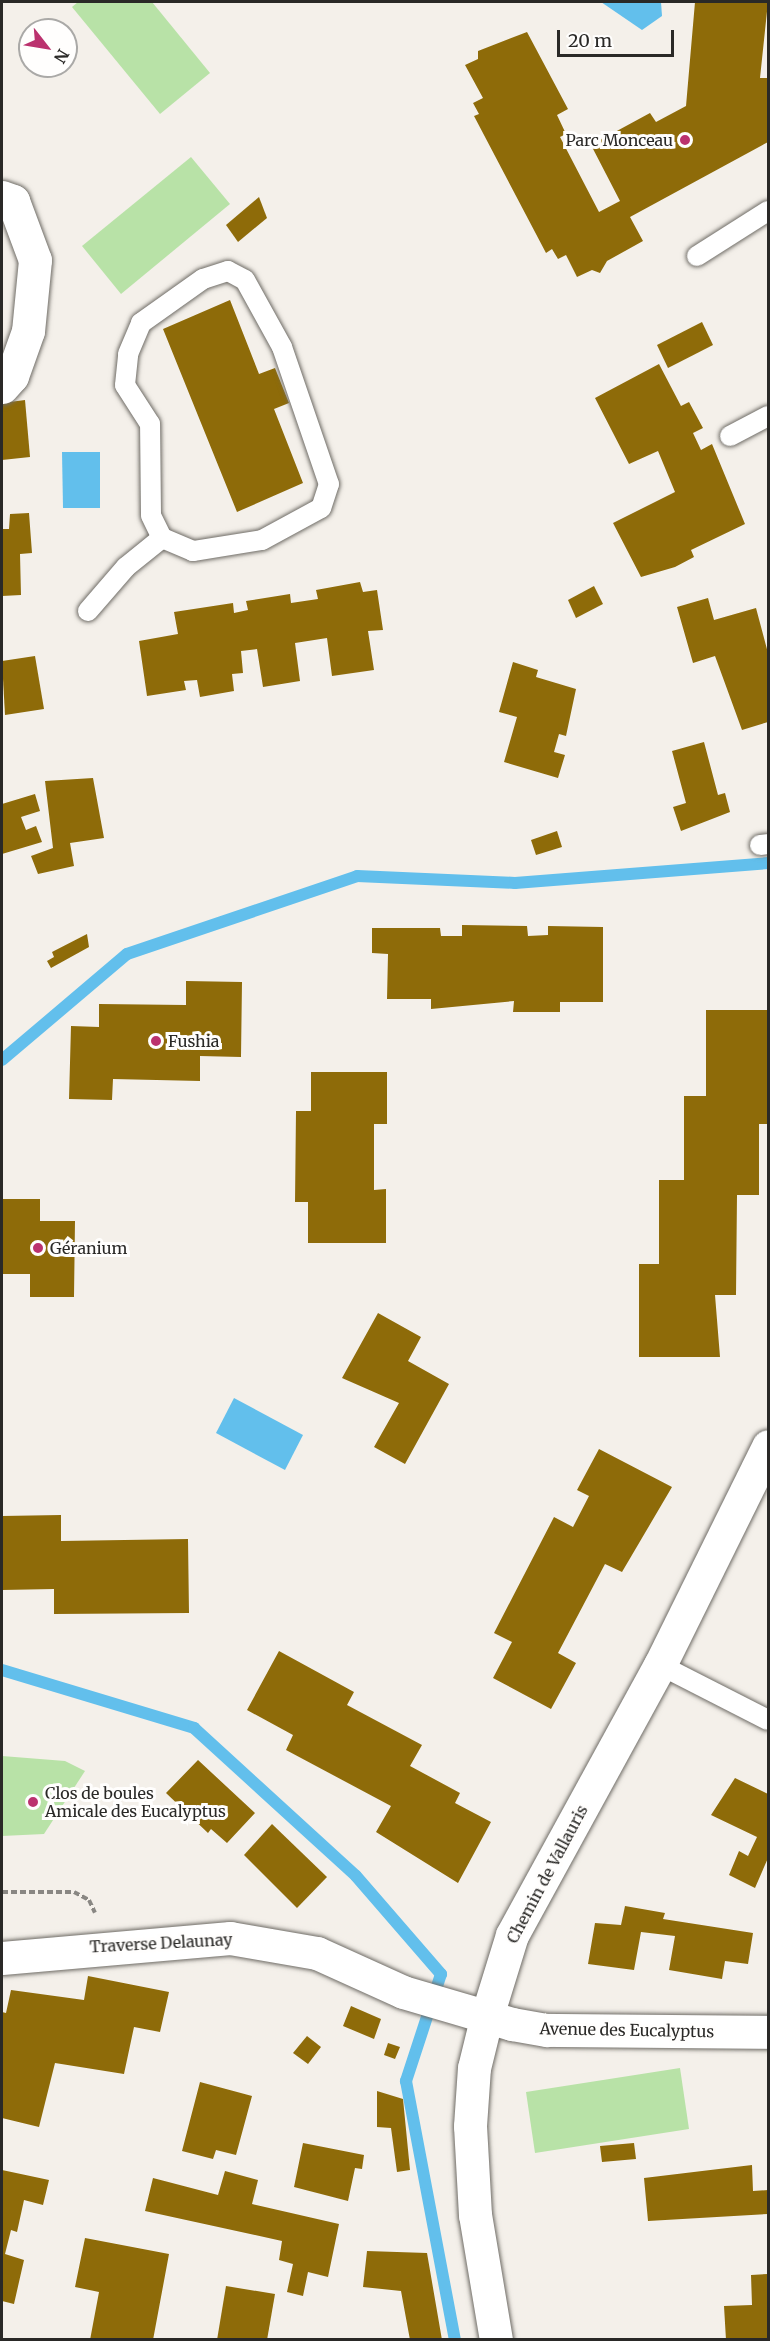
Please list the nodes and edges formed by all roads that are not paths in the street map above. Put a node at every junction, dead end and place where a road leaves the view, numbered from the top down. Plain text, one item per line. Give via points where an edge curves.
1 (2, 197) edge
2 (768, 211) edge
3 (697, 256) dead end
4 (2, 387) edge
5 (768, 416) edge
6 (730, 436) dead end
7 (162, 538) junction
8 (88, 611) dead end
9 (768, 1446) edge
10 (660, 1665) junction
11 (768, 1720) edge
12 (2, 1958) edge
13 (486, 2019) junction
14 (768, 2032) edge
15 (496, 2340) edge

1 - 4 street via 13,201 34,260 28,331 12,376
2 - 3 lane
5 - 6 lane
7 - 7 lane via 193,551 262,540 321,508 328,484 282,347 245,280 228,271 203,279 141,323 128,354 125,385 150,424 151,515
7 - 8 lane via 126,567
9 - 10 street, Chemin de Vallauris
10 - 11 lane
10 - 13 street, Chemin de Vallauris via 512,1935
12 - 13 street, Traverse Delaunay via 230,1938 317,1953 403,1992
13 - 14 street, Avenue des Eucalyptus via 547,2030
13 - 15 street, Chemin de Vallauris via 474,2068 470,2126 475,2216

